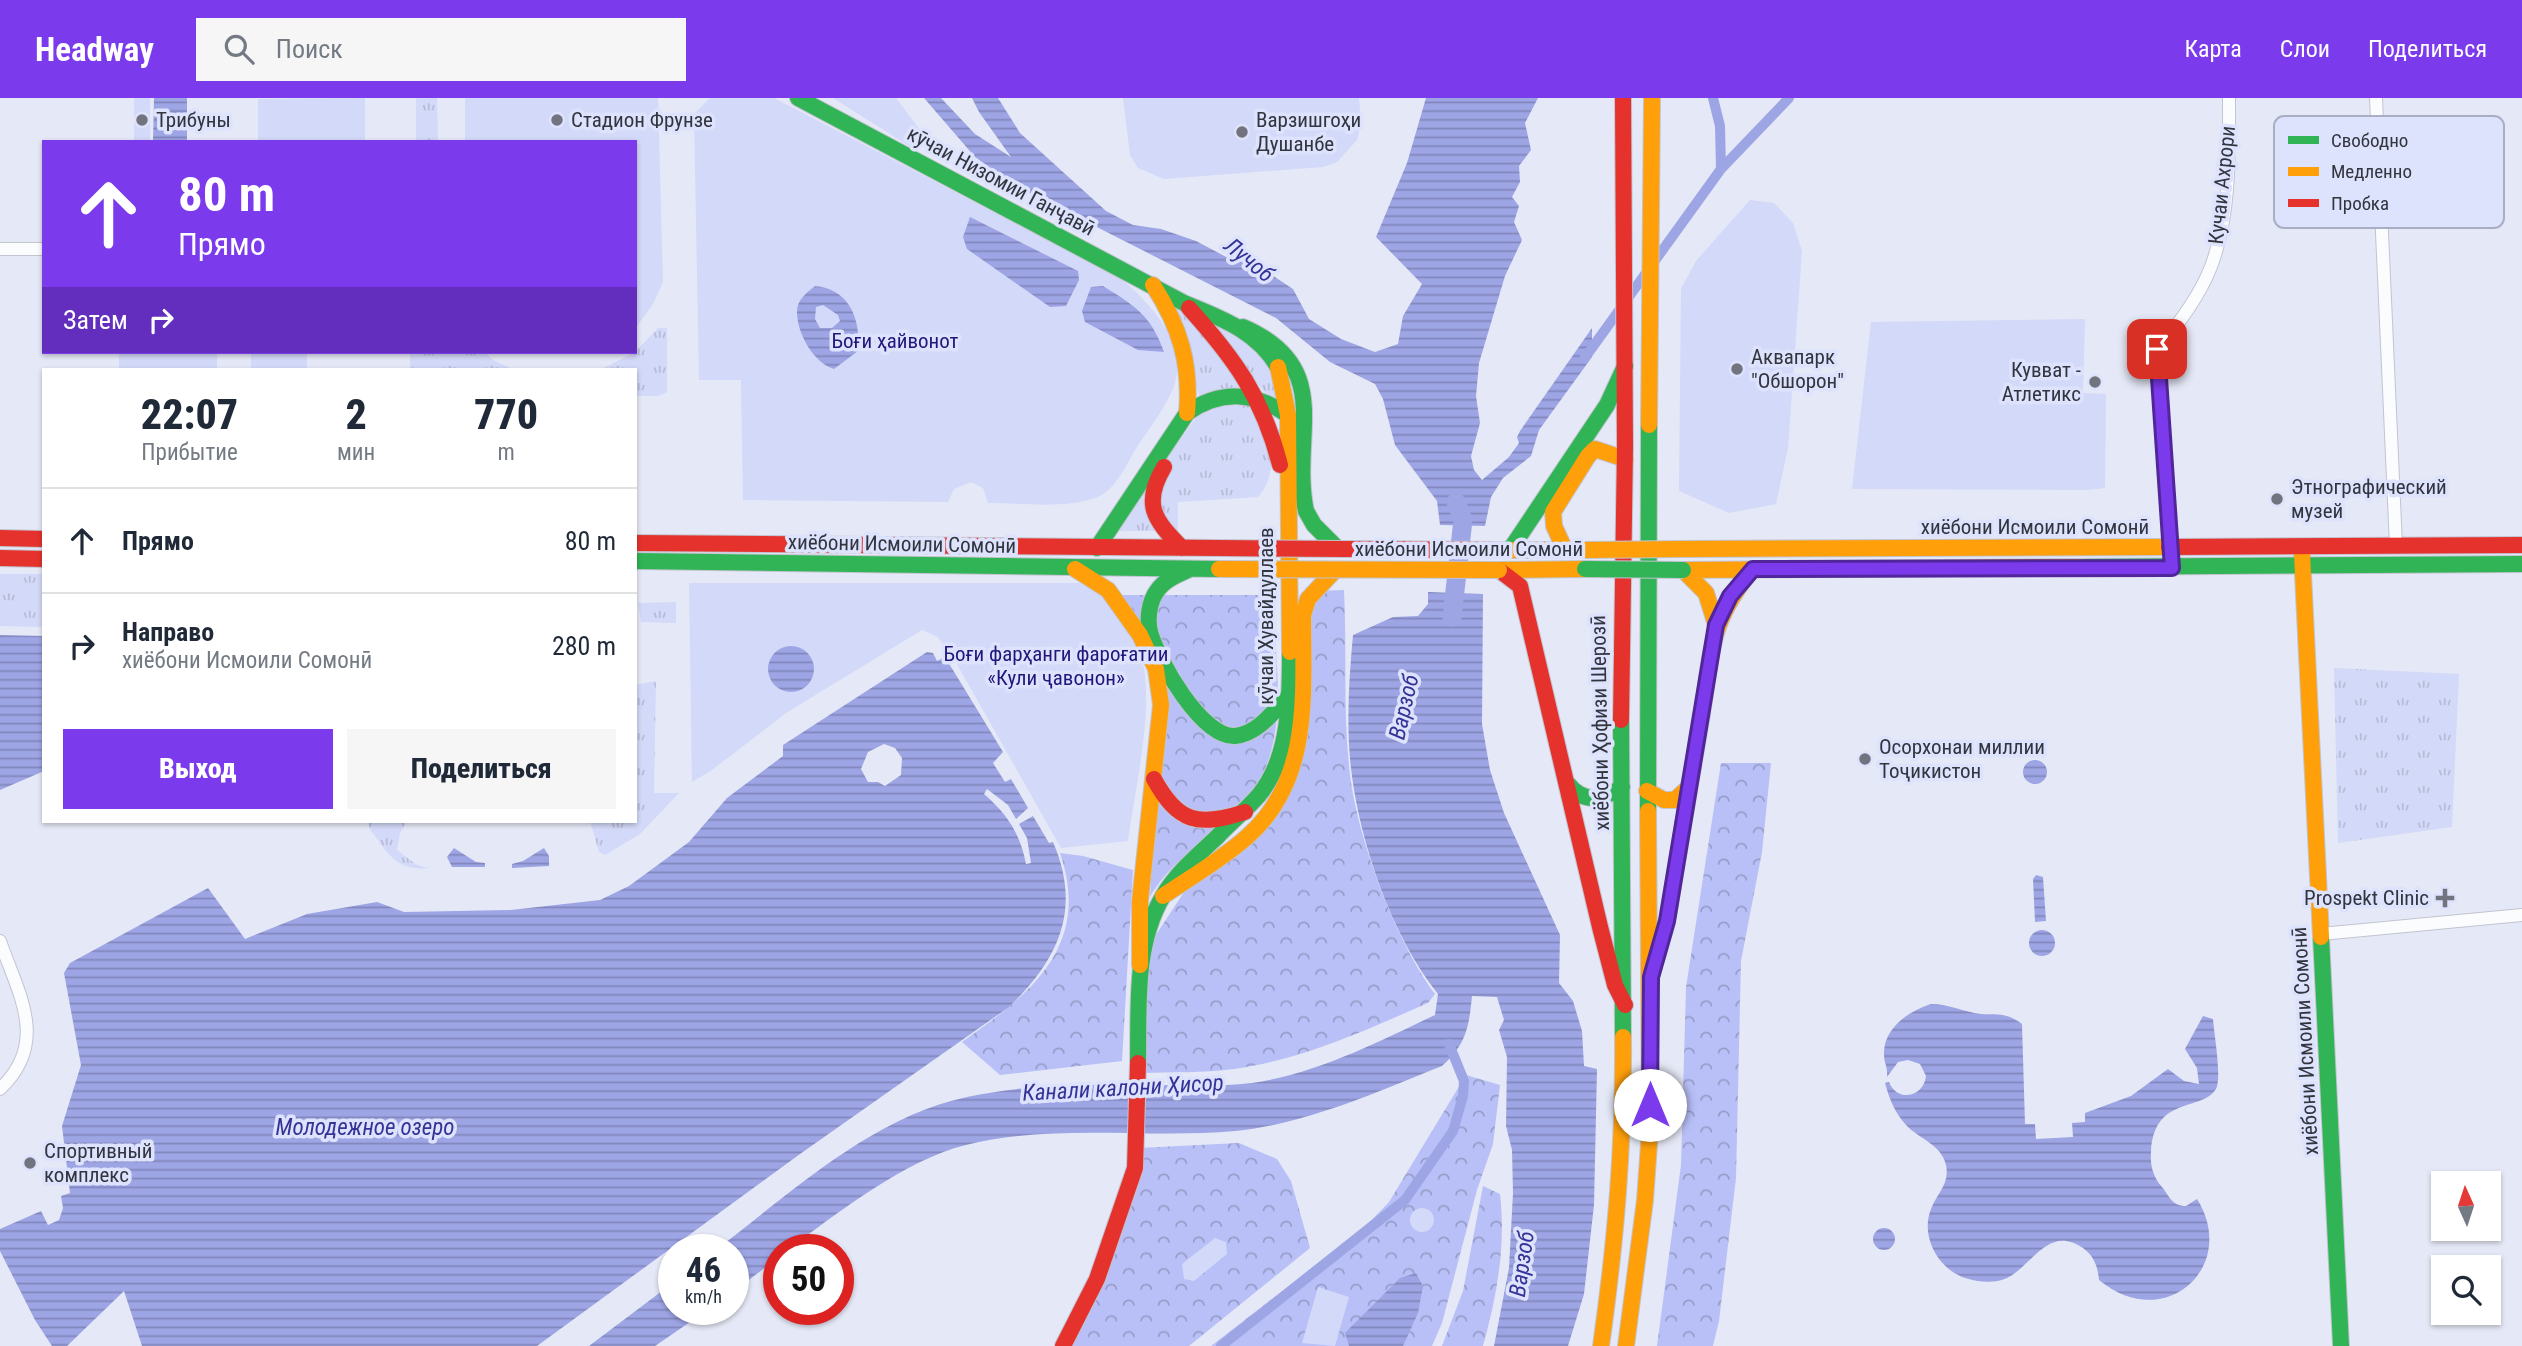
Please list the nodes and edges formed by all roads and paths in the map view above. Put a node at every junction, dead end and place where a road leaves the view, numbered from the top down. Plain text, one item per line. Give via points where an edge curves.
1 (798, 98) edge
2 (2229, 98) edge
3 (2376, 98) edge
4 (1652, 104) edge
5 (1622, 105) edge
6 (2377, 116) edge
7 (2382, 228) edge
8 (0, 249) edge
9 (42, 249) edge
10 (1153, 285) junction
11 (1184, 303) junction
12 (1242, 327) junction
13 (1625, 366) junction
14 (1260, 398) junction
15 (1187, 413) junction
16 (1288, 415) junction
17 (1269, 419) junction
18 (1625, 459) junction
19 (1286, 494) junction
20 (0, 538) edge
21 (42, 539) edge
22 (637, 543) edge
23 (2522, 545) edge
24 (2396, 546) junction
25 (2172, 547) junction
26 (2302, 547) junction
27 (1097, 548) junction
28 (1182, 548) junction
29 (1337, 548) junction
30 (1504, 550) junction
31 (1565, 550) junction
32 (0, 558) edge
33 (42, 559) edge
34 (637, 561) edge
35 (2522, 564) edge
36 (2302, 567) junction
37 (1073, 568) junction
38 (2172, 568) junction
39 (1189, 569) junction
40 (1683, 569) junction
41 (1753, 569) junction
42 (1335, 570) junction
43 (1499, 570) junction
44 (1539, 570) junction
45 (1520, 586) junction
46 (1716, 625) junction
47 (1290, 694) junction
48 (1154, 779) junction
49 (1568, 784) junction
50 (1622, 787) junction
51 (1688, 788) junction
52 (1647, 792) junction
53 (1245, 811) junction
54 (1163, 896) junction
55 (2522, 915) edge
56 (2321, 934) junction
57 (0, 941) edge
58 (1140, 965) junction
59 (1651, 977) junction
60 (1625, 1006) junction
61 (1625, 1060) junction
62 (1651, 1060) junction
63 (0, 1089) edge
64 (1063, 1346) edge
65 (1601, 1346) edge
66 (1626, 1346) edge
67 (2341, 1346) edge

1 - 10 main road, кӯчаи Низомии Ганҷавӣ
2 - 25 street, Кучаи Ахрори via 2225,185 2214,258 2197,296 2157,349
3 - 6 street
4 - 5 main road
4 - 52 main road
5 - 13 main road, хиёбони Ҳофизи Шерозӣ
7 - 24 street
8 - 9 street
10 - 11 main road, кӯчаи Низомии Ганҷавӣ
10 - 15 main road via 1180,329 1188,352
11 - 12 main road, кӯчаи Хувайдуллаев
11 - 14 main road, кӯчаи Хувайдуллаев via 1241,366
12 - 16 main road, кӯчаи Хувайдуллаев via 1276,361 1284,378
12 - 29 main road via 1263,333 1291,357 1303,393 1308,517
13 - 18 main road, хиёбони Ҳофизи Шерозӣ
13 - 30 main road via 1607,405
14 - 15 main road via 1214,397
14 - 16 main road
14 - 17 main road, кӯчаи Хувайдуллаев
15 - 27 main road
16 - 19 main road, кӯчаи Хувайдуллаев
17 - 19 main road, кӯчаи Хувайдуллаев
17 - 28 main road via 1250,407 1215,408 1201,416 1158,475 1150,503 1159,525
18 - 31 main road via 1602,449 1587,456 1553,512
18 - 50 main road, хиёбони Ҳофизи Шерозӣ via 1619,619
19 - 47 main road, кӯчаи Хувайдуллаев
20 - 21 main road
22 - 27 main road, хиёбони Исмоили Сомонӣ
23 - 24 main road, хиёбони Исмоили Сомонӣ
24 - 26 main road, хиёбони Исмоили Сомонӣ
25 - 26 main road, хиёбони Исмоили Сомонӣ
25 - 31 main road, хиёбони Исмоили Сомонӣ, bridge
25 - 38 street, Кучаи Ахрори
26 - 36 main road, хиёбони Исмоили Сомонӣ
27 - 28 main road, хиёбони Исмоили Сомонӣ
28 - 29 main road, хиёбони Исмоили Сомонӣ, bridge
29 - 30 main road, хиёбони Исмоили Сомонӣ, bridge
30 - 31 main road, хиёбони Исмоили Сомонӣ
32 - 33 main road
34 - 37 main road, хиёбони Исмоили Сомонӣ
35 - 36 main road, хиёбони Исмоили Сомонӣ
36 - 38 main road, хиёбони Исмоили Сомонӣ
36 - 56 main road, хиёбони Исмоили Сомонӣ
37 - 39 main road, хиёбони Исмоили Сомонӣ
37 - 48 main road via 1108,590 1140,635 1156,669 1161,705
38 - 41 main road, хиёбони Исмоили Сомонӣ
39 - 42 main road, хиёбони Исмоили Сомонӣ, bridge
39 - 47 main road via 1157,591 1150,630 1156,650 1204,722 1216,732 1236,736 1252,729
40 - 41 main road, хиёбони Исмоили Сомонӣ
40 - 44 main road, хиёбони Исмоили Сомонӣ, bridge
40 - 46 main road via 1705,588
41 - 46 main road via 1730,596
42 - 43 main road, хиёбони Исмоили Сомонӣ, bridge
42 - 54 main road via 1308,599 1303,615 1301,738 1289,777 1268,816
43 - 44 main road, хиёбони Исмоили Сомонӣ
43 - 45 main road
44 - 45 main road
45 - 49 main road
46 - 51 main road
47 - 53 main road, кӯчаи Хувайдуллаев via 1283,747 1266,785
48 - 53 main road via 1164,799 1189,819 1207,822
48 - 58 main road via 1140,901
49 - 50 main road via 1578,796 1597,800
49 - 60 main road via 1605,948
50 - 60 main road, хиёбони Ҳофизи Шерозӣ
51 - 52 main road via 1674,802
51 - 59 main road via 1667,921
52 - 59 main road
53 - 54 main road, кӯчаи Хувайдуллаев via 1187,866
54 - 58 main road, кӯчаи Хувайдуллаев
55 - 56 street
56 - 67 main road, хиёбони Исмоили Сомонӣ
57 - 63 street via 29,1026 22,1057
58 - 64 main road, кӯчаи Хувайдуллаев via 1136,1146 1130,1190 1107,1253
59 - 62 main road
60 - 61 main road, хиёбони Ҳофизи Шерозӣ
61 - 62 main road
61 - 65 main road, хиёбони Ҳофизи Шерозӣ via 1620,1201
62 - 66 main road via 1647,1180

